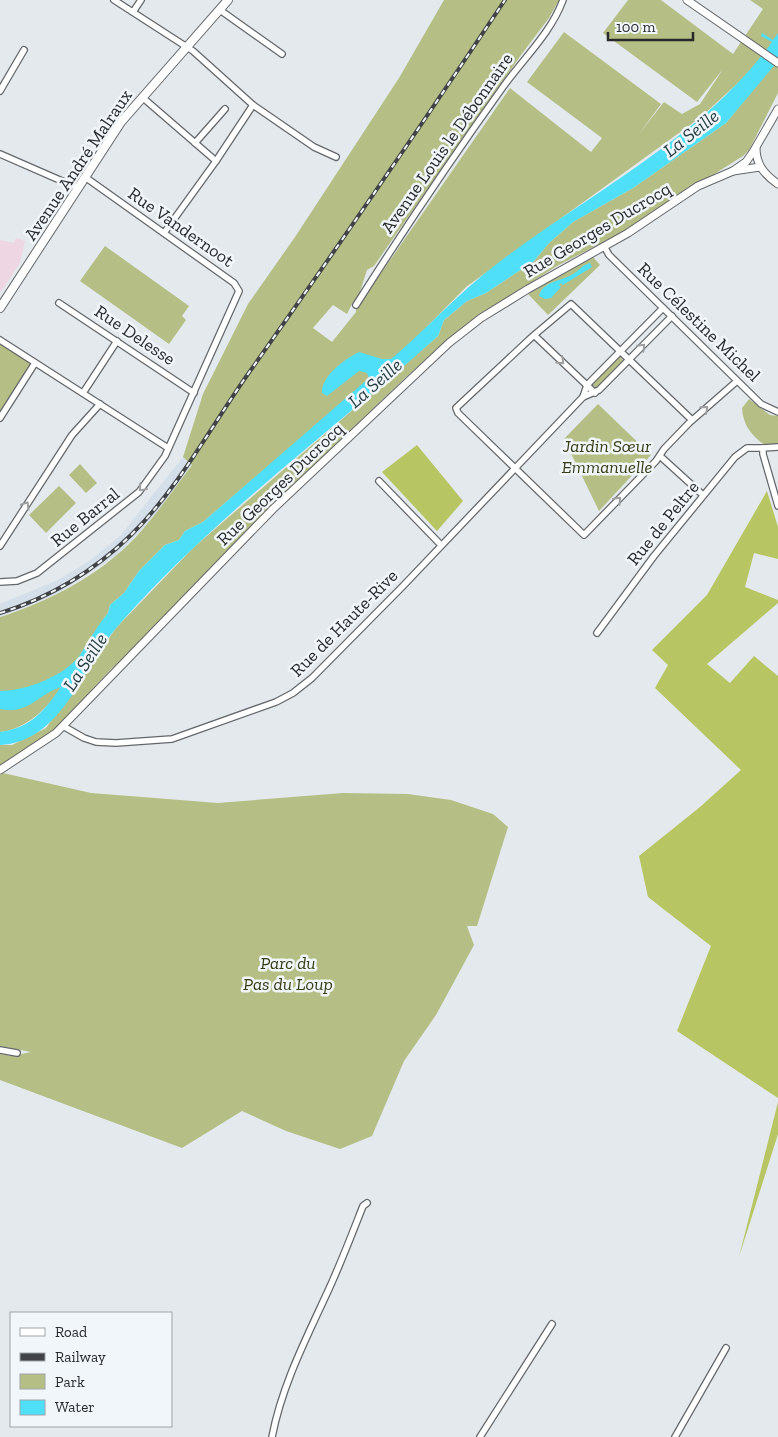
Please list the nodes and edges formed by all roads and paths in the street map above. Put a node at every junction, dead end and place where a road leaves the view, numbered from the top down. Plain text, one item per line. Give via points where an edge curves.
1 (114, 0) edge
2 (141, 0) edge
3 (228, 0) edge
4 (564, 0) edge
5 (687, 0) edge
6 (220, 10) junction
7 (133, 12) junction
8 (188, 47) junction
9 (24, 50) dead end
10 (282, 54) dead end
11 (778, 63) edge
12 (0, 91) edge
13 (142, 97) junction
14 (253, 105) junction
15 (225, 109) dead end
16 (778, 109) edge
17 (195, 143) junction
18 (756, 147) junction
19 (0, 154) edge
20 (336, 157) dead end
21 (216, 161) junction
22 (760, 167) junction
23 (732, 171) junction
24 (85, 177) junction
25 (778, 184) edge
26 (78, 188) junction
27 (164, 233) junction
28 (604, 246) junction
29 (59, 302) dead end
30 (356, 305) dead end
31 (0, 308) edge
32 (663, 308) junction
33 (672, 316) junction
34 (535, 336) junction
35 (0, 340) edge
36 (117, 341) junction
37 (621, 351) junction
38 (630, 359) junction
39 (35, 362) junction
40 (737, 381) junction
41 (587, 386) junction
42 (194, 392) junction
43 (83, 393) junction
44 (594, 393) junction
45 (583, 397) junction
46 (100, 404) junction
47 (778, 412) edge
48 (0, 418) edge
49 (692, 420) junction
50 (778, 447) edge
51 (168, 448) junction
52 (763, 448) junction
53 (660, 456) junction
54 (515, 468) junction
55 (379, 481) dead end
56 (703, 496) junction
57 (778, 506) edge
58 (441, 545) junction
59 (0, 546) edge
60 (0, 582) edge
61 (597, 633) dead end
62 (63, 726) junction
63 (0, 770) edge
64 (0, 1050) edge
65 (17, 1053) dead end
66 (367, 1203) dead end
67 (552, 1324) dead end
68 (726, 1348) dead end
69 (272, 1437) edge
70 (480, 1437) edge
71 (675, 1437) edge

1 - 7 street
2 - 7 street
3 - 6 main road, Avenue André Malraux
4 - 30 street, Avenue Louis le Débonnaire
5 - 11 street
6 - 8 main road, Avenue André Malraux
6 - 10 street
7 - 8 street
8 - 13 main road, Avenue André Malraux
8 - 14 street
9 - 12 street
13 - 17 street
13 - 24 main road, Avenue André Malraux via 121,122
14 - 20 street via 314,147
14 - 21 street
15 - 17 street
16 - 18 street, Rue Georges Ducrocq
17 - 21 street
18 - 22 street
18 - 23 street, Rue Georges Ducrocq via 748,160
19 - 26 street
21 - 27 street
22 - 23 street, Rue Georges Ducrocq
22 - 25 street
23 - 28 street, Rue Georges Ducrocq via 698,186 639,227
24 - 26 main road, Avenue André Malraux
24 - 27 street, Rue Vandernoot
26 - 31 main road, Avenue André Malraux
27 - 42 street, Rue Vandernoot via 234,283 239,291
28 - 32 street, Rue Célestine Michel via 609,255
28 - 62 street, Rue Georges Ducrocq via 558,270 481,318 444,348 273,509
29 - 36 street, Rue Delesse
32 - 33 street, Rue Célestine Michel
32 - 37 street, Rue de Haute-Rive
38 -> 33 street, Rue de Haute-Rive
33 - 40 street, Rue Célestine Michel
34 - 37 street via 572,304
34 -> 41 street
34 - 54 street via 456,408 458,414
35 - 39 street
36 - 42 street, Rue Delesse
36 - 43 street
37 - 38 street
37 - 41 street, Rue de Haute-Rive
38 - 44 street, Rue de Haute-Rive
38 - 49 street
39 - 43 street
39 - 48 street
40 - 47 street, Rue Célestine Michel via 766,408
49 -> 40 street
41 - 44 street
41 - 45 street, Rue de Haute-Rive
42 - 51 street, Rue Vandernoot
43 - 46 street
44 - 45 street, Rue de Haute-Rive
45 - 54 street, Rue de Haute-Rive
46 - 51 street
59 -> 46 street via 70,439
49 - 53 street
50 - 52 street, Rue de Peltre
51 -> 60 street, Rue Barral via 139,492 49,565 17,581
52 - 56 street, Rue de Peltre via 742,450
52 - 57 street
54 -> 53 street via 584,535
53 - 56 street
54 - 58 street, Rue de Haute-Rive
55 - 58 street
56 - 61 street, Rue de Peltre
58 - 62 street, Rue de Haute-Rive via 312,678 285,698 172,739 96,742
62 - 63 street, Rue Georges Ducrocq via 49,739
64 - 65 street
66 - 69 street via 292,1368 276,1414
67 - 70 street
68 - 71 street

